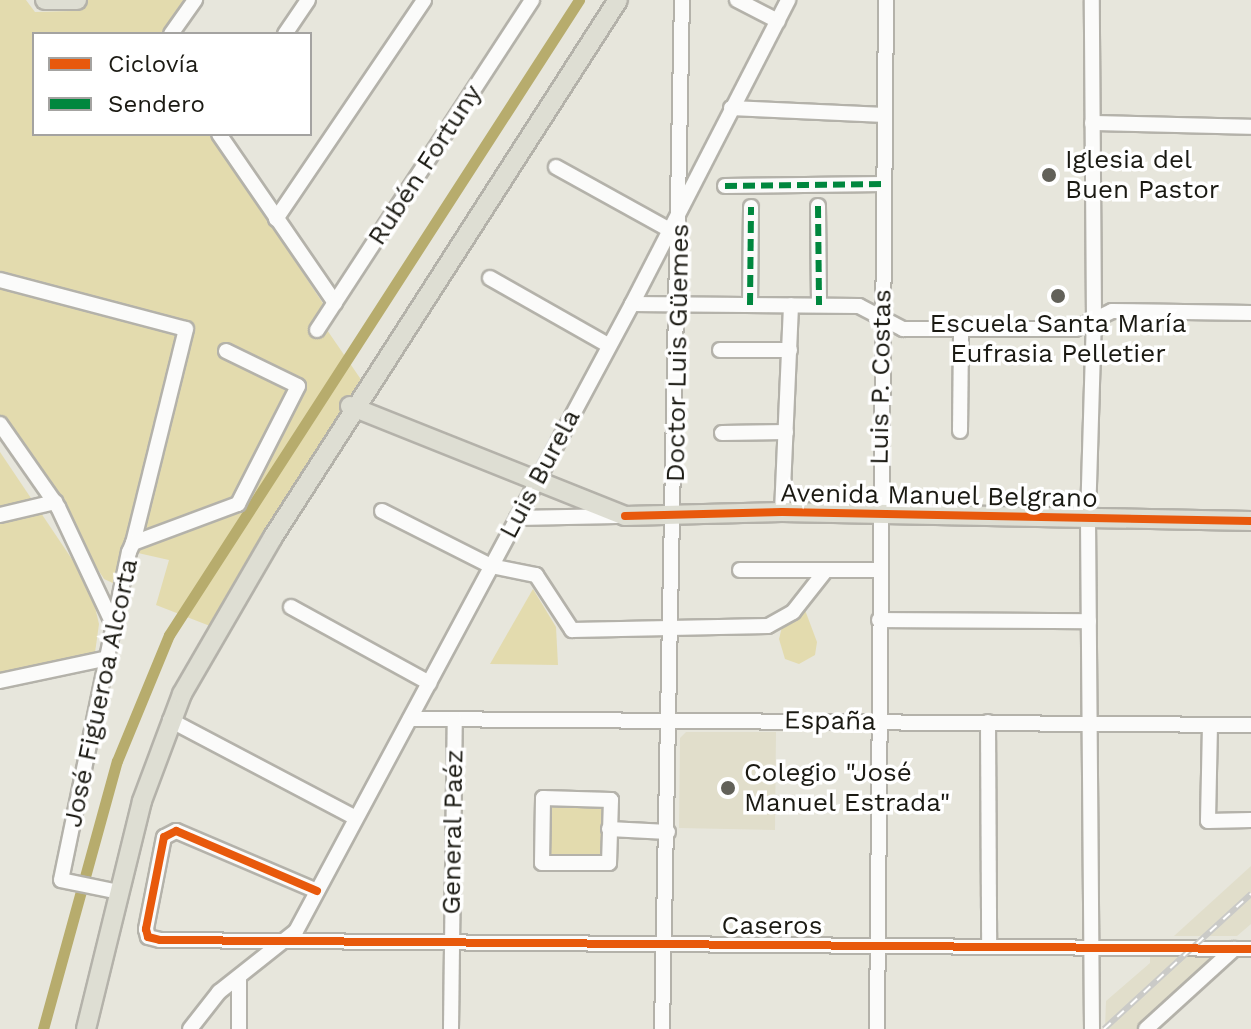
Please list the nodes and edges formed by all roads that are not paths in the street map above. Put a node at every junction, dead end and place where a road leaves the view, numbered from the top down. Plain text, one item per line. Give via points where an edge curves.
1 (45, 0) edge
2 (77, 0) edge
3 (195, 0) edge
4 (308, 0) edge
5 (424, 0) edge
6 (532, 0) edge
7 (610, 0) edge
8 (618, 0) edge
9 (682, 0) edge
10 (737, 0) edge
11 (788, 0) edge
12 (886, 0) edge
13 (1092, 0) edge
14 (778, 21) junction
15 (172, 32) edge
16 (286, 32) edge
17 (731, 108) junction
18 (885, 115) junction
19 (1092, 123) junction
20 (1251, 127) edge
21 (220, 136) edge
22 (556, 167) dead end
23 (884, 184) junction
24 (725, 186) dead end
25 (681, 202) junction
26 (818, 206) dead end
27 (751, 207) dead end
28 (276, 219) junction
29 (668, 229) junction
30 (490, 278) dead end
31 (0, 280) edge
32 (335, 303) junction
33 (632, 304) junction
34 (679, 304) junction
35 (750, 305) junction
36 (791, 305) junction
37 (819, 305) junction
38 (1251, 313) edge
39 (882, 318) junction
40 (1094, 319) junction
41 (961, 329) junction
42 (317, 330) dead end
43 (608, 345) junction
44 (720, 350) dead end
45 (790, 350) junction
46 (226, 351) dead end
47 (352, 407) junction
48 (3, 431) edge
49 (960, 431) dead end
50 (786, 432) junction
51 (722, 433) dead end
52 (537, 482) junction
53 (55, 502) junction
54 (382, 511) dead end
55 (782, 512) junction
56 (675, 514) junction
57 (0, 515) edge
58 (879, 515) junction
59 (625, 516) junction
60 (517, 518) junction
61 (1088, 519) junction
62 (1251, 521) edge
63 (133, 543) junction
64 (491, 566) junction
65 (740, 570) dead end
66 (826, 570) junction
67 (880, 570) junction
68 (291, 607) dead end
69 (879, 620) junction
70 (1089, 621) junction
71 (114, 626) junction
72 (670, 629) junction
73 (108, 658) junction
74 (0, 681) edge
75 (429, 683) junction
76 (668, 718) junction
77 (410, 719) junction
78 (455, 719) junction
79 (170, 720) junction
80 (879, 721) junction
81 (988, 722) junction
82 (1089, 723) junction
83 (1210, 725) junction
84 (1251, 725) edge
85 (354, 817) junction
86 (1251, 820) edge
87 (609, 829) junction
88 (668, 832) junction
89 (317, 891) junction
90 (116, 892) junction
91 (283, 941) junction
92 (451, 945) junction
93 (665, 946) junction
94 (877, 947) junction
95 (989, 947) junction
96 (1091, 948) junction
97 (1234, 949) junction
98 (1251, 949) edge
99 (239, 977) junction
100 (77, 1029) edge
101 (86, 1029) edge
102 (190, 1029) edge
103 (239, 1029) edge
104 (451, 1029) edge
105 (662, 1029) edge
106 (877, 1029) edge
107 (1092, 1029) edge
108 (1146, 1029) edge

1 - 2 main road
3 - 15 street
4 - 16 street
5 - 28 street
6 - 32 street, Rubén Fortuny
7 - 47 main road
8 - 47 main road
9 - 25 street, Doctor Luis Güemes
10 - 14 street
11 - 14 street, Luis Burela
12 - 18 street, Luis P. Costas
13 - 19 street
14 - 17 street, Luis Burela
17 - 18 street
17 - 25 street, Luis Burela
18 - 23 street, Luis P. Costas
19 - 20 street
19 - 40 street
21 - 28 street
22 - 29 street
23 - 24 street
23 - 39 street, Luis P. Costas
25 - 29 street, Luis Burela
25 - 34 street, Doctor Luis Güemes
26 - 37 street
27 - 35 street
28 - 32 street
29 - 33 street, Luis Burela
30 - 43 street
31 - 63 street via 186,329
32 - 42 street, Rubén Fortuny
33 - 34 street
33 - 43 street, Luis Burela
34 - 35 street
34 - 56 street, Doctor Luis Güemes
35 - 36 street
36 - 37 street
36 - 45 street
37 - 39 street via 859,306
38 - 40 street via 1112,311
39 - 41 street via 903,329
39 - 58 street, Luis P. Costas
40 - 41 street via 1075,329
40 - 61 street
41 - 49 street
43 - 52 street, Luis Burela
44 - 45 street
45 - 50 street
46 - 63 street, José Figueroa Alcorta via 298,386 238,504
47 - 52 main road
47 - 79 main road
47 - 90 main road via 227,603 167,714
48 - 53 street
50 - 51 street
50 - 55 street
52 - 59 main road
52 - 60 street, Luis Burela
53 - 57 street
53 - 71 street
54 - 64 street
55 - 56 main road, Avenida Manuel Belgrano
55 - 58 main road, Avenida Manuel Belgrano
56 - 59 main road, Avenida Manuel Belgrano
56 - 72 street, Doctor Luis Güemes
58 - 61 main road, Avenida Manuel Belgrano
58 - 67 street, Luis P. Costas
59 - 60 street, Avenida Manuel Belgrano
60 - 64 street, Luis Burela
61 - 62 main road, Avenida Manuel Belgrano
61 - 70 street
63 - 71 street, José Figueroa Alcorta
64 - 72 street via 536,575 572,630
64 - 75 street, Luis Burela
65 - 66 street
66 - 67 street
66 - 72 street via 781,622
67 - 69 street, Luis P. Costas
68 - 75 street
69 - 70 street
69 - 80 street, Luis P. Costas
70 - 82 street
71 - 73 street, José Figueroa Alcorta
72 - 76 street, Doctor Luis Güemes
73 - 74 street
73 - 90 street, José Figueroa Alcorta via 61,880
75 - 77 street, Luis Burela
76 - 78 street, España
76 - 80 street, España
76 - 88 street, Doctor Luis Güemes
77 - 78 street, España
77 - 85 street, Luis Burela
78 - 92 street, General Paéz
79 - 85 street
79 - 90 main road
80 - 81 street, España
80 - 94 street, Luis P. Costas
81 - 82 street, España
81 - 95 street
82 - 83 street, España
82 - 96 street
83 - 84 street, España
83 - 86 street via 1208,821
85 - 89 street, Luis Burela
87 - 87 street via 609,863 542,863 543,798 611,800
87 - 88 street
88 - 93 street, Doctor Luis Güemes
89 - 91 street, Luis Burela via 296,931
89 - 91 street, Caseros via 184,832 169,833 148,937
90 - 100 main road
90 - 101 main road
91 - 92 street, Caseros
91 - 99 street, Luis Burela
92 - 93 street, Caseros
92 - 104 street, General Paéz
93 - 94 street, Caseros
93 - 105 street, Doctor Luis Güemes
94 - 95 street, Caseros
94 - 106 street, Luis P. Costas
95 - 96 street, Caseros
96 - 97 street, Caseros
96 - 107 street
97 - 98 street, Caseros
97 - 108 street
99 - 102 street, Luis Burela via 208,1003
99 - 103 street

